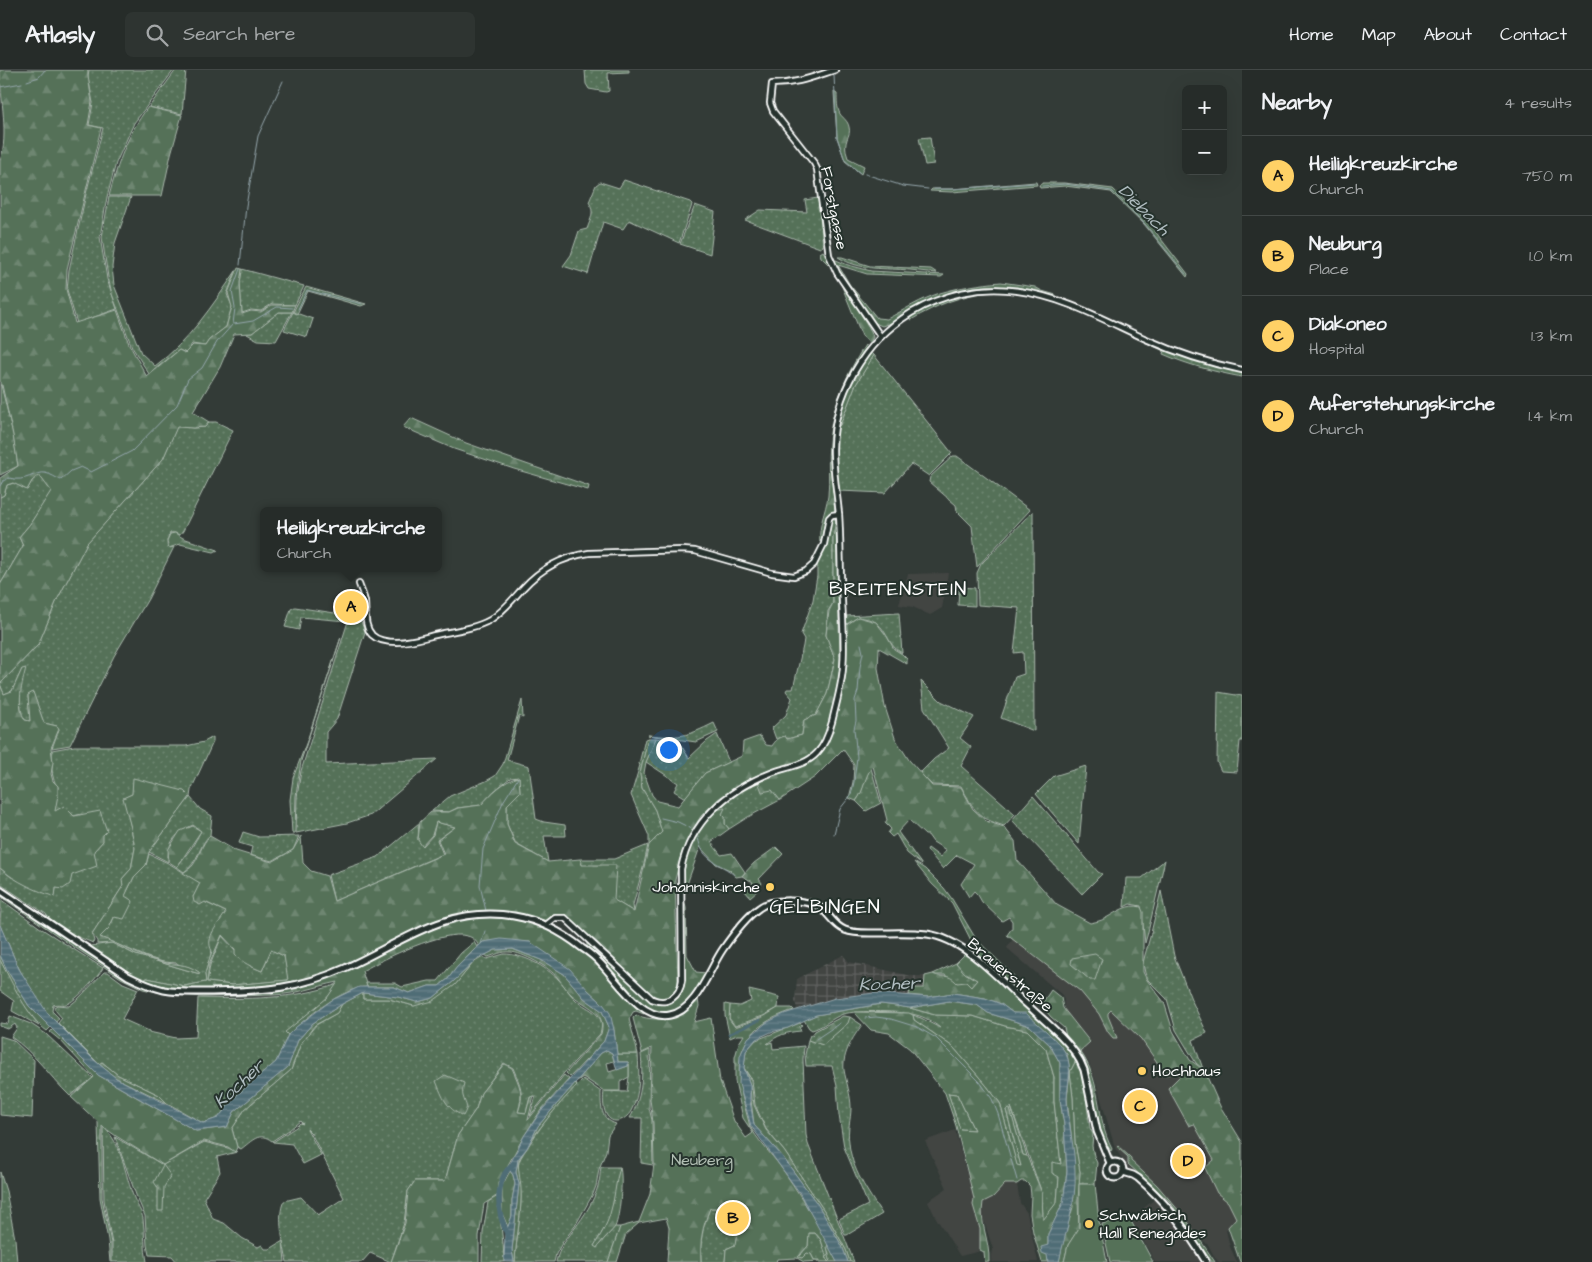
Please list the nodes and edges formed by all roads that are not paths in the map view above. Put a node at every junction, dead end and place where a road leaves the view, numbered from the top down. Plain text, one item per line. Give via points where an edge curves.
1 (835, 70) edge
2 (881, 337) junction
3 (1242, 370) edge
4 (839, 514) junction
5 (359, 584) dead end
6 (0, 890) edge
7 (546, 925) junction
8 (1110, 1164) junction
9 (1123, 1172) junction
10 (1206, 1262) edge

1 - 2 main road, Forstgasse via 788,84 772,84 770,103 817,169 829,254 837,273
2 - 3 main road via 908,315 938,300 974,290 1007,289 1059,300 1176,352 1210,364
2 - 4 main road via 858,365 840,407 833,450
4 - 5 main road via 829,518 826,539 816,561 799,575 781,575 682,550 577,555 565,558 540,573 490,620 406,641 384,641 366,627
4 - 7 main road via 844,660 830,729 824,743 812,757 737,790 709,813 695,832 685,852 680,878 682,980 678,993 668,1001 655,1000 565,918 555,918
6 - 7 main road, Brauerstraße via 112,966 146,984 181,992 250,991 307,983 447,920 498,914
7 - 8 main road, Brauerstraße via 587,951 644,1008 664,1016 679,1012 692,1001 723,948 764,904 777,901 813,904 842,929 853,932 929,934 945,939 990,970 1076,1053 1084,1070 1100,1141
8 - 9 main road via 1120,1164
8 - 9 main road via 1110,1175 1118,1177
9 - 10 main road via 1138,1178 1171,1210

